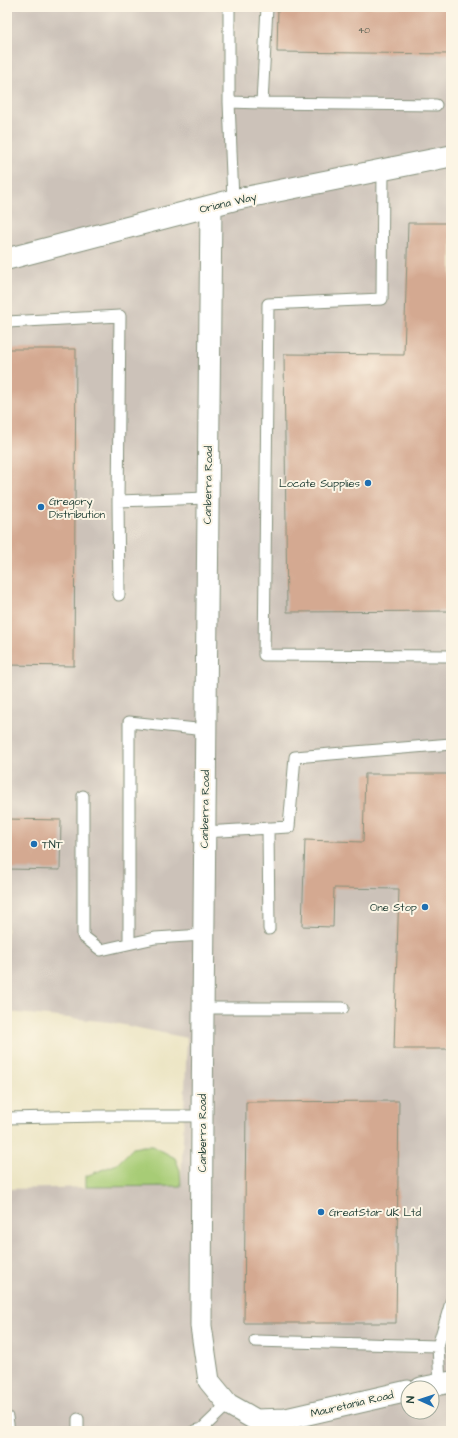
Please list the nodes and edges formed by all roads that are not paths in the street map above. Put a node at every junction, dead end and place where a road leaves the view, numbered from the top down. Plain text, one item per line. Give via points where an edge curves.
1 (229, 7) edge
2 (267, 7) edge
3 (229, 102) junction
4 (262, 103) junction
5 (436, 105) dead end
6 (451, 156) edge
7 (384, 170) junction
8 (234, 200) junction
9 (211, 206) junction
10 (7, 259) edge
11 (7, 322) edge
12 (208, 498) junction
13 (118, 501) junction
14 (119, 595) dead end
15 (451, 656) edge
16 (206, 730) junction
17 (451, 744) edge
18 (83, 796) dead end
19 (268, 828) junction
20 (204, 832) junction
21 (269, 929) dead end
22 (203, 935) junction
23 (129, 943) junction
24 (203, 1008) junction
25 (343, 1008) dead end
26 (202, 1116) junction
27 (7, 1118) edge
28 (451, 1302) edge
29 (255, 1341) dead end
30 (438, 1346) junction
31 (437, 1380) edge
32 (400, 1393) edge
33 (228, 1404) junction
34 (7, 1417) edge
35 (78, 1419) dead end
36 (9, 1431) edge
37 (78, 1431) edge
38 (195, 1431) edge

1 - 3 lane
2 - 4 lane
3 - 4 lane
3 - 8 lane
4 - 5 lane
6 - 7 street, Oriana Way
7 - 8 street, Oriana Way
7 - 15 lane via 382,299 268,304 264,655
8 - 9 street, Oriana Way
9 - 10 street, Oriana Way
9 - 12 street, Canberra Road
11 - 13 lane via 120,316
12 - 13 lane
12 - 16 street, Canberra Road
13 - 14 lane
16 - 20 street, Canberra Road
16 - 23 lane via 130,722
17 - 19 lane via 295,757 289,827
18 - 23 lane via 83,936 101,950
19 - 20 lane
19 - 21 lane
20 - 22 street, Canberra Road
22 - 23 lane via 155,938
22 - 24 street, Canberra Road
24 - 25 lane
24 - 26 street, Canberra Road
26 - 27 lane
26 - 33 street, Canberra Road via 201,1326 209,1381
28 - 30 lane
29 - 30 lane
30 - 31 lane
32 - 33 street, Mauretania Road via 286,1419 256,1420
33 - 38 lane via 202,1429
34 - 36 lane
35 - 37 lane

